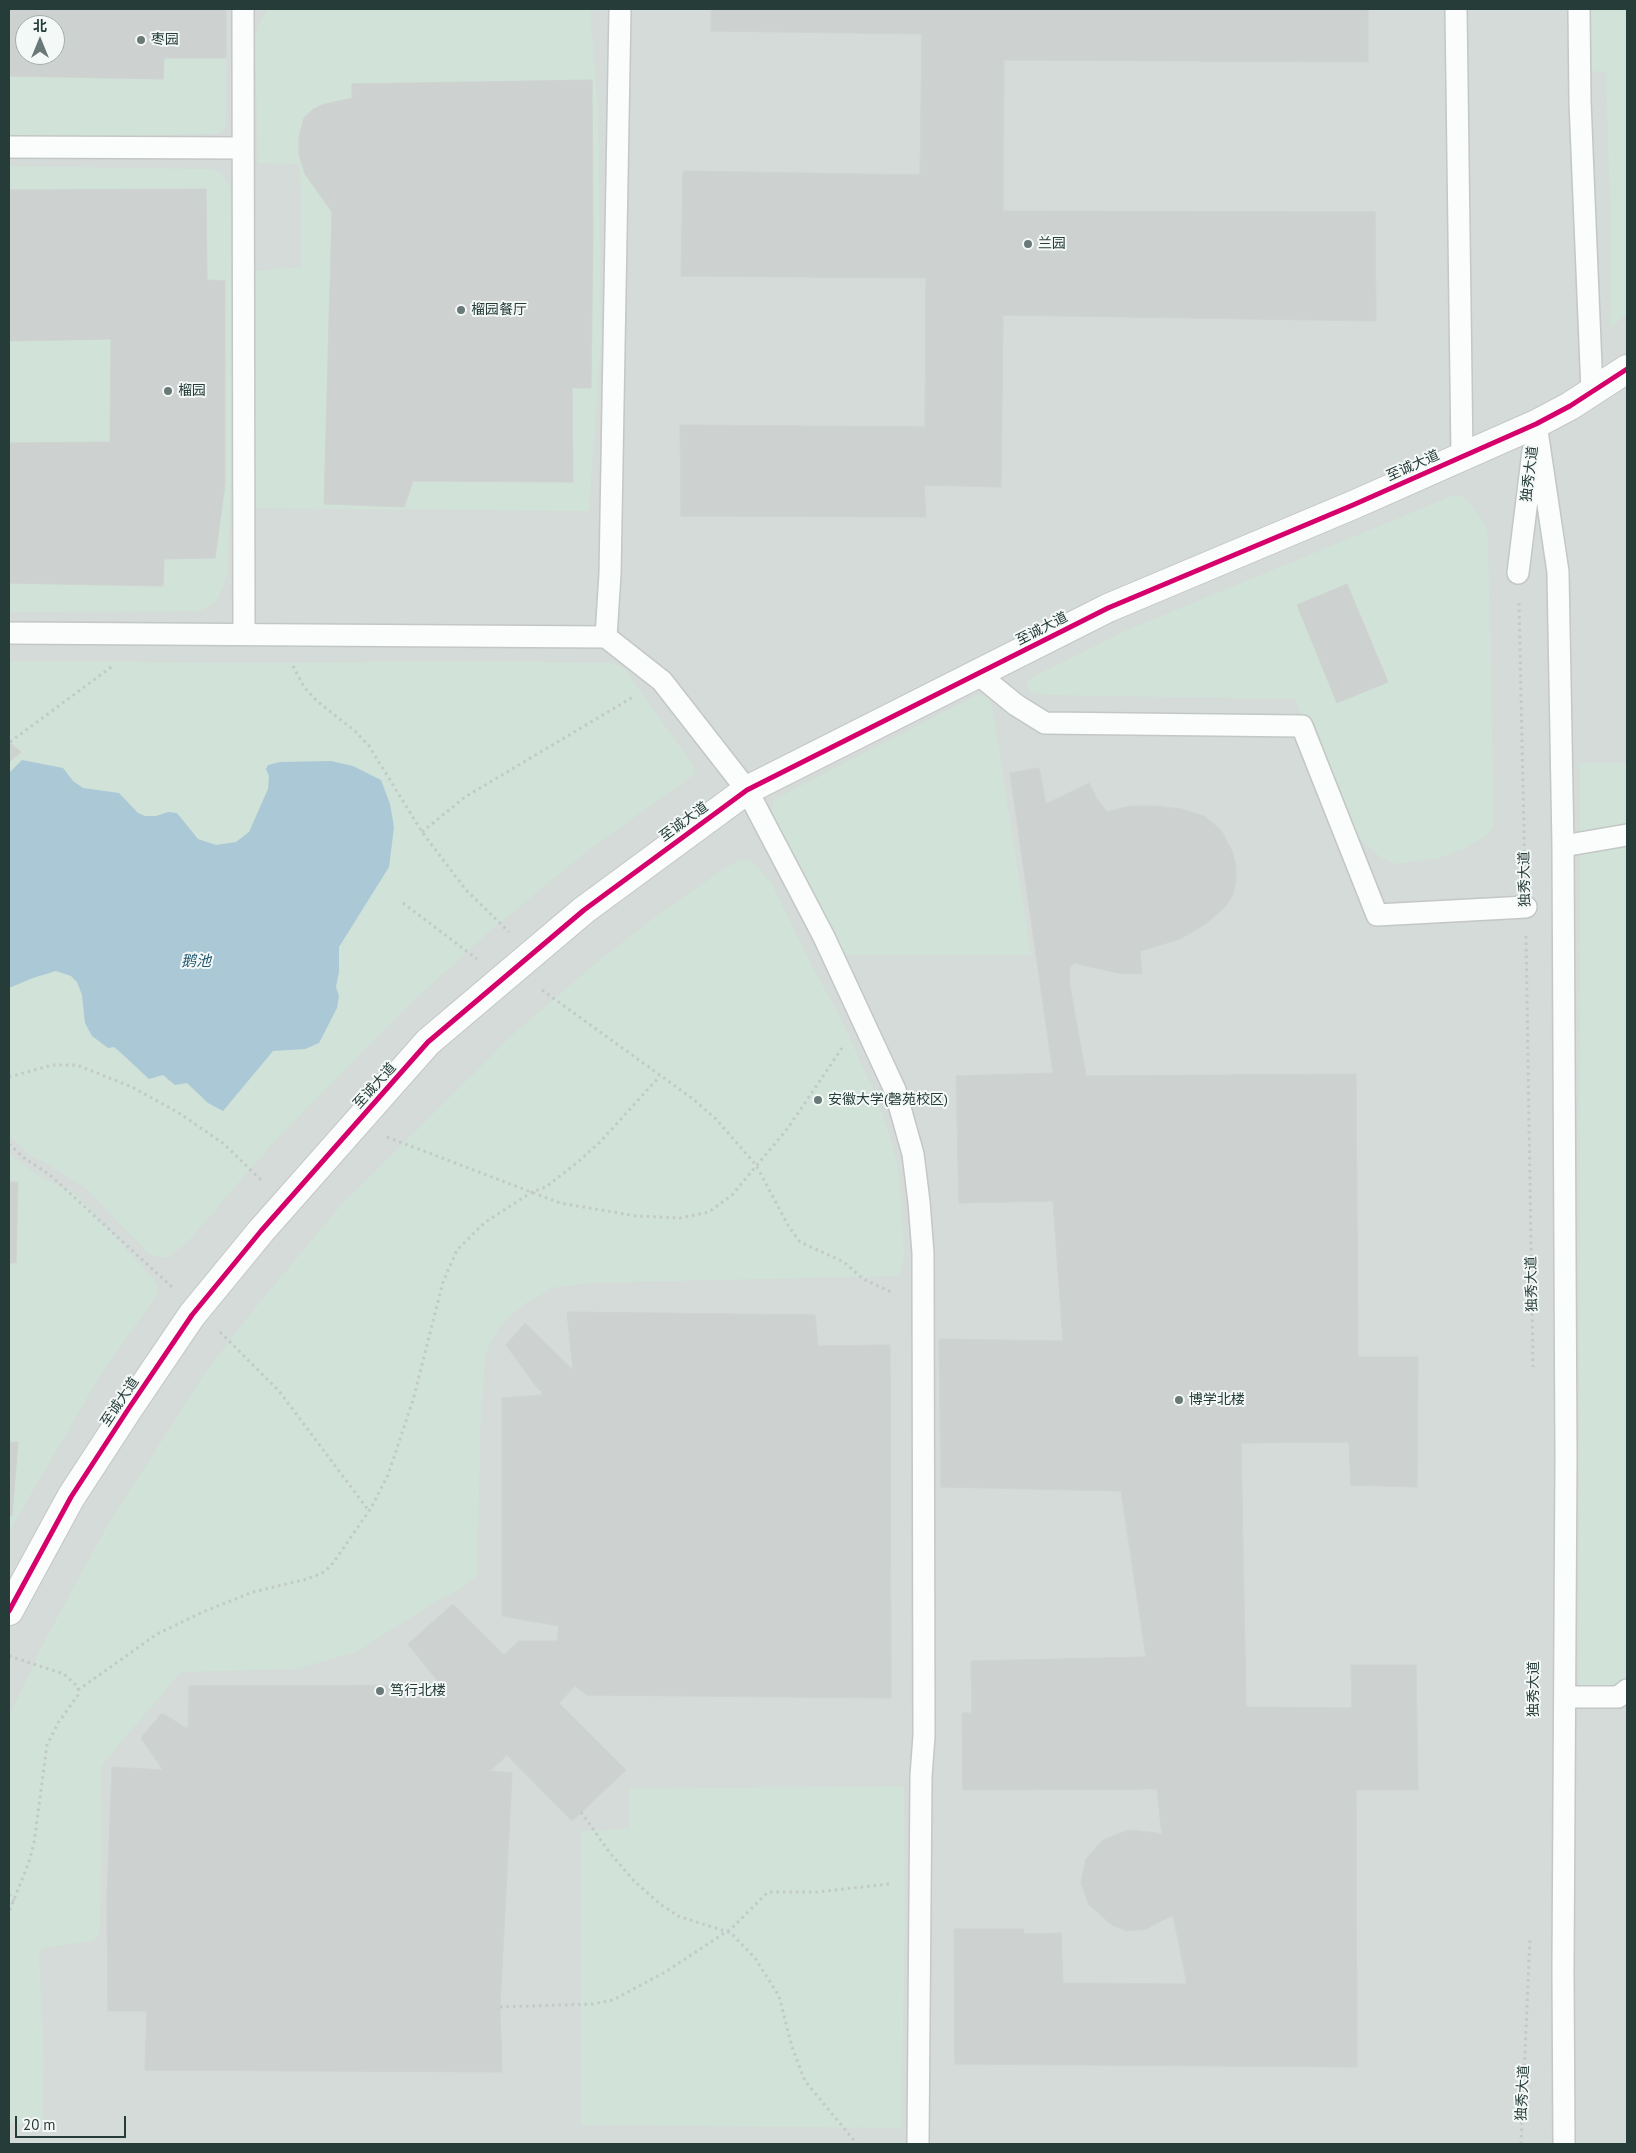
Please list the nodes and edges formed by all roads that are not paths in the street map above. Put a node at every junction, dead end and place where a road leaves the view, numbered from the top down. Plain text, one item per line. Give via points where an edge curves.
1 (243, 9) edge
2 (620, 9) edge
3 (1456, 9) edge
4 (1579, 9) edge
5 (9, 147) edge
6 (243, 148) junction
7 (1627, 369) edge
8 (1592, 391) junction
9 (1536, 424) junction
10 (1462, 456) junction
11 (1518, 572) road end
12 (9, 633) edge
13 (244, 634) junction
14 (606, 637) junction
15 (978, 674) junction
16 (748, 790) junction
17 (1627, 835) edge
18 (1563, 846) junction
19 (1526, 906) road end
20 (9, 1611) edge
21 (1627, 1690) edge
22 (1565, 1697) junction
23 (918, 2144) edge
24 (1564, 2144) edge

1 - 6 lane
2 - 14 lane via 610,574
3 - 10 lane
4 - 8 lane
5 - 6 lane
6 - 13 lane
7 - 8 street, 至诚大道
8 - 9 street, 至诚大道
9 - 10 street, 至诚大道
9 - 11 lane, 独秀大道
9 - 18 lane via 1558,572
10 - 15 street, 至诚大道 via 1108,608
12 - 13 lane
13 - 14 lane
14 - 16 lane via 662,681
15 - 16 street, 至诚大道
15 - 19 lane via 1016,705 1045,723 1302,726 1377,915
16 - 20 street, 至诚大道 via 584,910 428,1042 197,1308 71,1497
16 - 23 lane via 824,937 895,1090 913,1154 919,1202 922,1291 924,1736
17 - 18 lane
18 - 22 lane
21 - 22 lane via 1618,1697
22 - 24 lane

